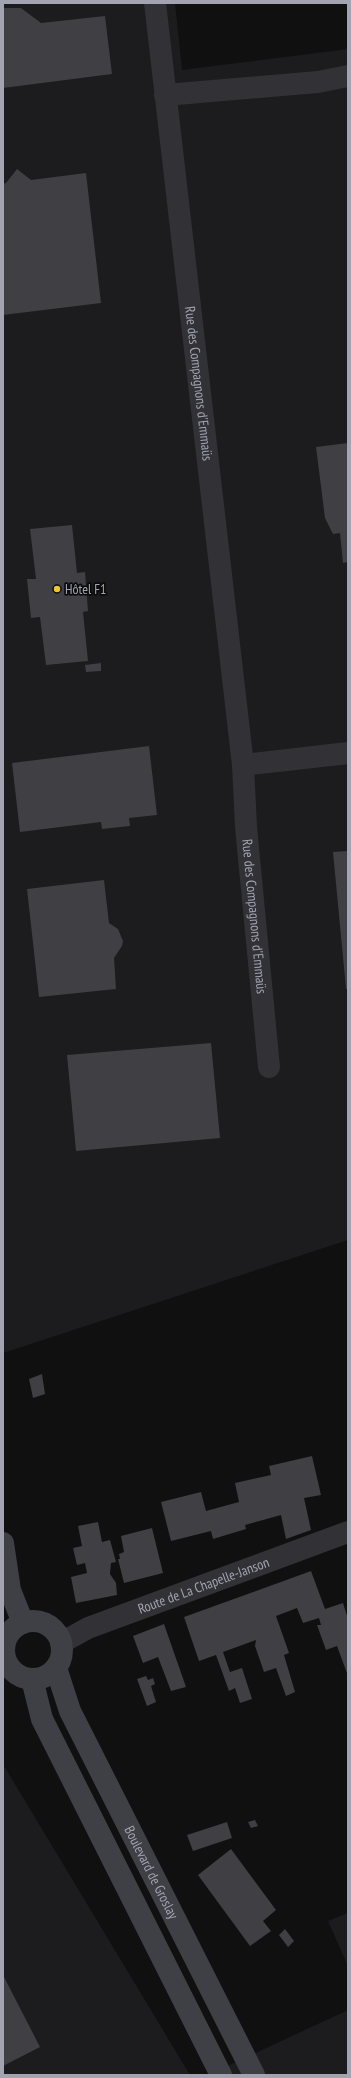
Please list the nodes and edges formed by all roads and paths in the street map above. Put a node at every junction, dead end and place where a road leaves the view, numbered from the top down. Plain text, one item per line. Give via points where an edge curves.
1 (155, 3) edge
2 (348, 76) edge
3 (165, 95) junction
4 (348, 752) edge
5 (243, 765) junction
6 (269, 1067) dead end
7 (348, 1532) edge
8 (3, 1543) edge
9 (23, 1623) junction
10 (61, 1643) junction
11 (5, 1664) edge
12 (56, 1668) junction
13 (32, 1679) junction
14 (221, 2075) edge
15 (254, 2075) edge

1 - 3 street, Rue des Compagnons d'Emmaüs
2 - 3 street via 318,82
3 - 5 street, Rue des Compagnons d'Emmaüs
4 - 5 street
5 - 6 street, Rue des Compagnons d'Emmaüs via 246,827
7 - 10 street, Route de La Chapelle-Janson via 88,1628
8 - 9 main road via 10,1590
9 - 10 main road via 35,1621 47,1624 56,1632
9 - 11 main road via 14,1628 4,1645
10 - 12 main road via 62,1652
11 - 13 main road via 22,1677
12 - 13 main road via 42,1678
12 - 15 main road, Boulevard de Groslay via 70,1711
13 - 14 main road via 42,1719

